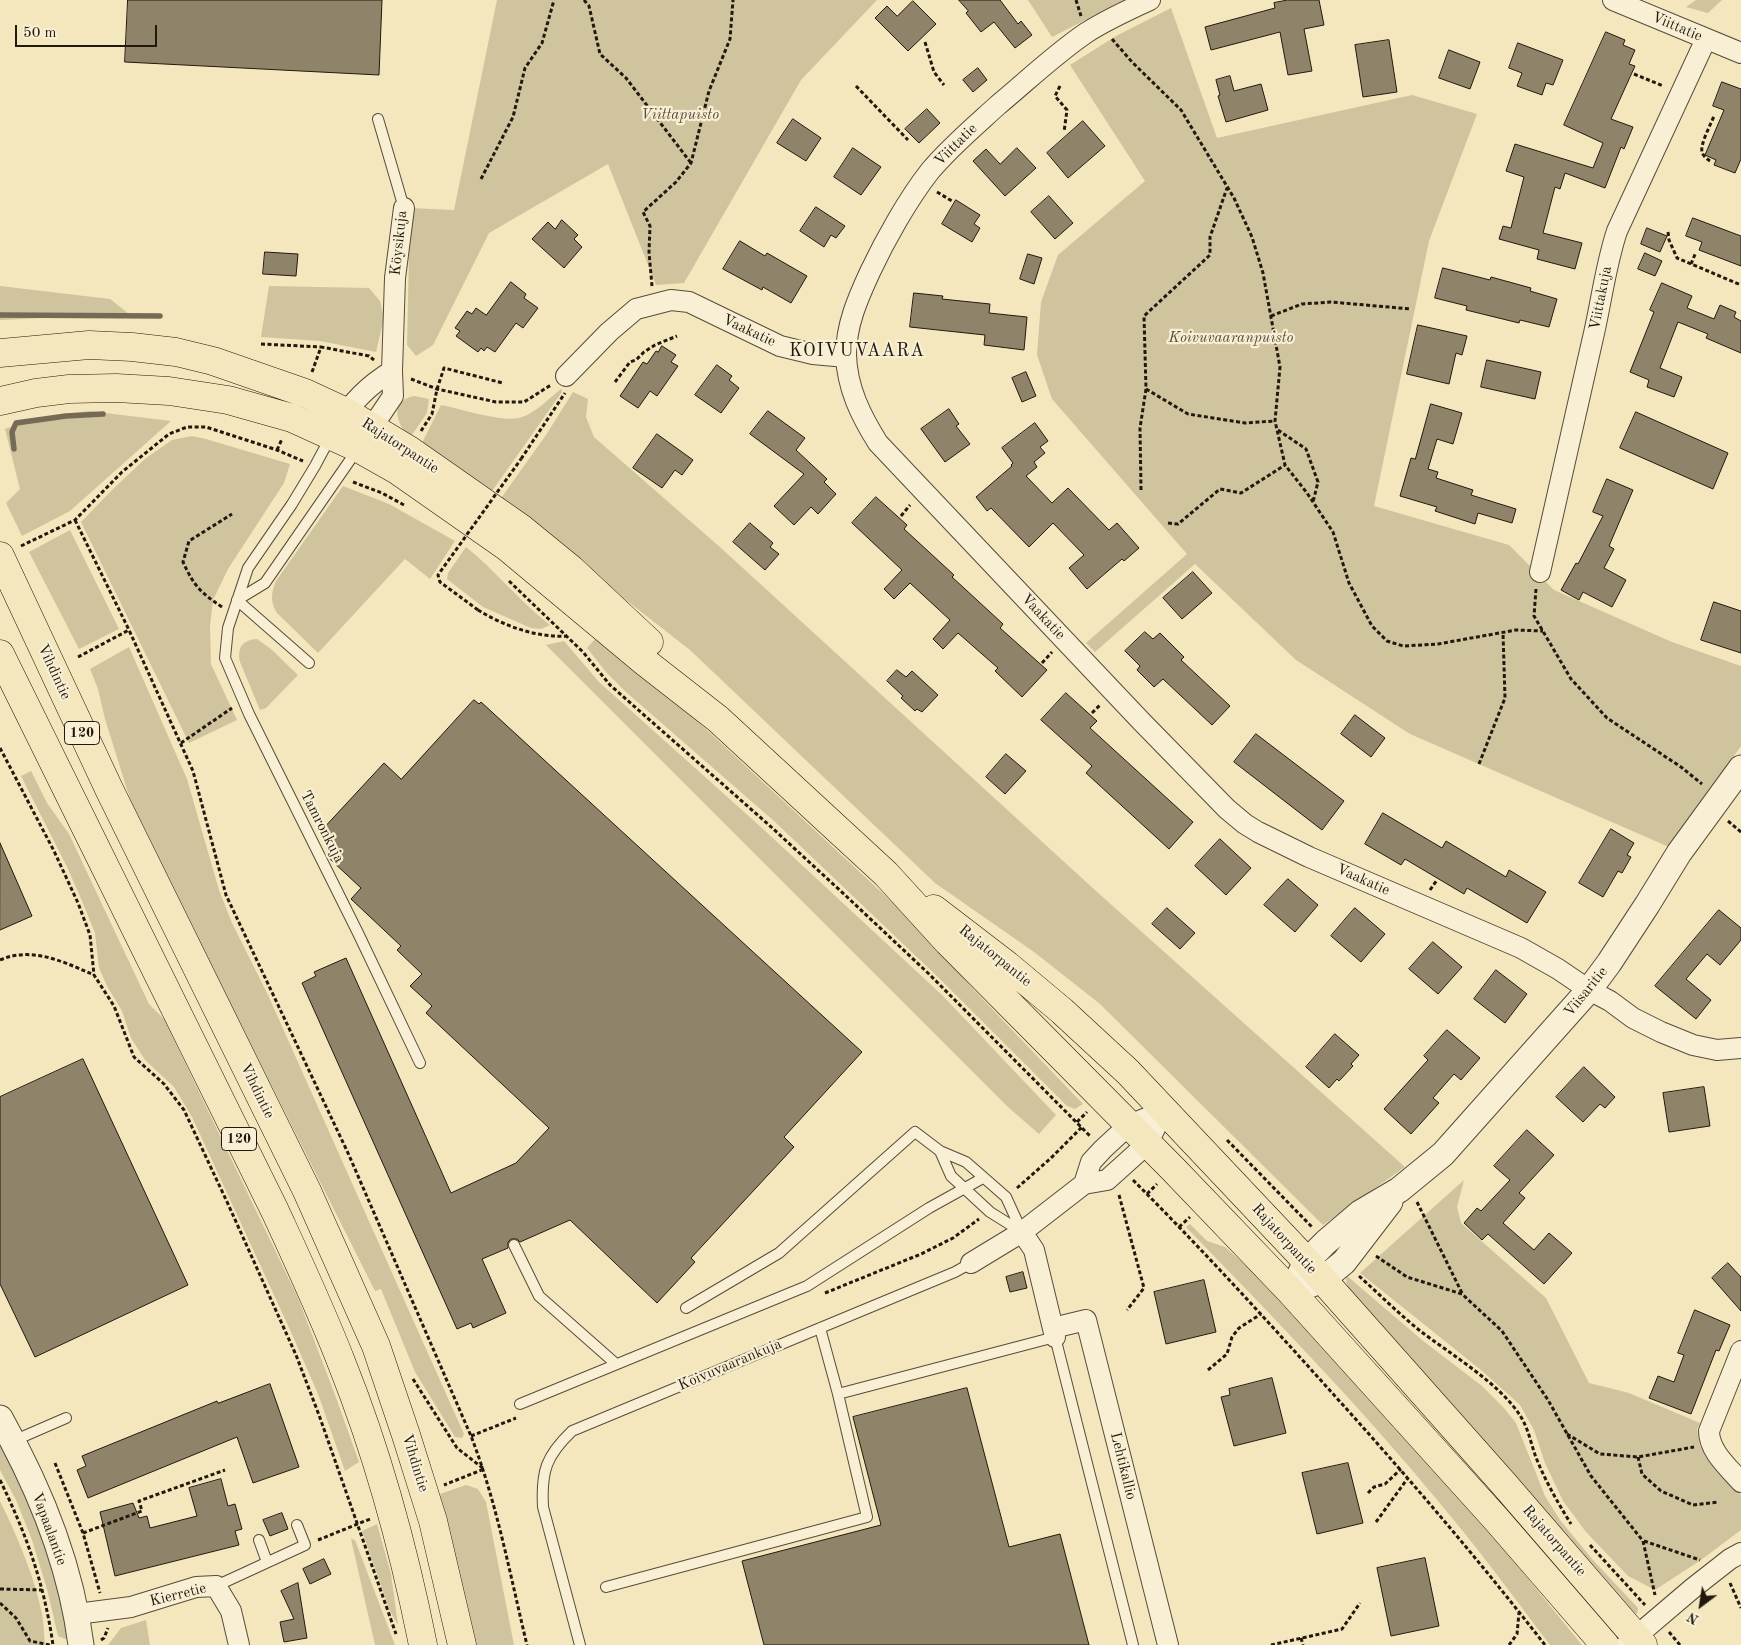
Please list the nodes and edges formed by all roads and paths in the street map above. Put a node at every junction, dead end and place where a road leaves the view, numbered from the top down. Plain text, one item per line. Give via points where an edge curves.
1 (554, 0) edge
2 (584, 0) edge
3 (733, 0) edge
4 (1150, 0) edge
5 (1613, 0) edge
6 (1100, 26) junction
7 (1706, 39) junction
8 (925, 42) dead end
9 (1741, 53) edge
10 (1634, 74) dead end
11 (944, 85) dead end
12 (856, 86) dead end
13 (1060, 86) dead end
14 (1681, 93) junction
15 (1714, 116) dead end
16 (378, 119) dead end
17 (1064, 132) dead end
18 (908, 140) dead end
19 (1710, 161) dead end
20 (691, 163) junction
21 (481, 180) dead end
22 (1227, 188) junction
23 (404, 208) joint
24 (1668, 232) dead end
25 (1696, 252) dead end
26 (1691, 264) junction
27 (1741, 285) edge
28 (653, 304) junction
29 (1411, 309) dead end
30 (1271, 316) junction
31 (677, 336) dead end
32 (261, 344) dead end
33 (322, 347) dead end
34 (0, 353) edge
35 (846, 357) junction
36 (392, 371) junction
37 (566, 376) junction
38 (615, 382) dead end
39 (503, 383) dead end
40 (437, 389) junction
41 (1146, 389) junction
42 (0, 401) edge
43 (346, 412) junction
44 (1275, 421) junction
45 (1277, 429) junction
46 (331, 436) junction
47 (366, 438) junction
48 (403, 460) junction
49 (1285, 464) junction
50 (315, 466) junction
51 (338, 476) junction
52 (1141, 490) dead end
53 (382, 493) junction
54 (1313, 502) junction
55 (406, 506) dead end
56 (232, 514) dead end
57 (75, 520) junction
58 (1168, 523) dead end
59 (460, 537) dead end
60 (467, 542) dead end
61 (10, 551) edge
62 (1540, 572) joint
63 (506, 578) dead end
64 (237, 600) junction
65 (233, 615) junction
66 (129, 630) junction
67 (1544, 631) junction
68 (1503, 633) junction
69 (567, 636) junction
70 (0, 654) edge
71 (78, 657) dead end
72 (309, 663) dead end
73 (243, 700) junction
74 (181, 743) junction
75 (0, 748) edge
76 (1479, 764) dead end
77 (1741, 768) edge
78 (1722, 808) junction
79 (1741, 832) edge
80 (886, 874) junction
81 (0, 960) edge
82 (94, 975) junction
83 (1589, 990) junction
84 (1741, 1048) edge
85 (420, 1063) dead end
86 (1164, 1111) junction
87 (1220, 1134) dead end
88 (1138, 1135) junction
89 (1103, 1149) junction
90 (940, 1151) junction
91 (983, 1178) junction
92 (1084, 1184) junction
93 (1125, 1186) dead end
94 (965, 1189) junction
95 (1111, 1196) dead end
96 (1409, 1200) junction
97 (1192, 1215) dead end
98 (1179, 1228) junction
99 (1022, 1232) junction
100 (1326, 1242) junction
101 (514, 1245) dead end
102 (1369, 1252) dead end
103 (1344, 1262) junction
104 (971, 1263) joint
105 (1314, 1271) junction
106 (1291, 1292) junction
107 (1462, 1294) junction
108 (686, 1308) dead end
109 (1127, 1310) dead end
110 (1261, 1314) junction
111 (820, 1328) junction
112 (1054, 1332) junction
113 (1741, 1351) edge
114 (616, 1364) junction
115 (1208, 1370) dead end
116 (411, 1375) dead end
117 (838, 1394) junction
118 (520, 1404) dead end
119 (0, 1418) edge
120 (66, 1418) dead end
121 (1566, 1433) junction
122 (13, 1441) junction
123 (1712, 1447) junction
124 (1638, 1458) junction
125 (484, 1469) junction
126 (1401, 1469) junction
127 (225, 1470) dead end
128 (1408, 1478) junction
129 (0, 1480) edge
130 (1741, 1482) edge
131 (441, 1487) dead end
132 (1368, 1493) dead end
133 (1718, 1502) dead end
134 (376, 1517) dead end
135 (1376, 1522) dead end
136 (298, 1525) dead end
137 (356, 1525) junction
138 (1573, 1527) dead end
139 (83, 1533) dead end
140 (259, 1540) dead end
141 (1643, 1541) junction
142 (1587, 1542) dead end
143 (306, 1545) junction
144 (1741, 1553) edge
145 (267, 1562) junction
146 (1706, 1562) dead end
147 (1727, 1576) dead end
148 (216, 1586) junction
149 (606, 1587) dead end
150 (0, 1589) edge
151 (42, 1590) junction
152 (1360, 1602) dead end
153 (0, 1603) edge
154 (1741, 1608) edge
155 (1657, 1610) junction
156 (1520, 1612) junction
157 (77, 1614) junction
158 (1301, 1638) junction
159 (1634, 1642) edge
160 (411, 1644) edge
161 (51, 1645) edge
162 (81, 1645) edge
163 (239, 1645) edge
164 (462, 1645) edge
165 (526, 1645) edge
166 (580, 1645) edge
167 (1133, 1645) edge
168 (1168, 1645) edge
169 (1272, 1645) edge
170 (1303, 1645) edge
171 (1509, 1645) edge
172 (1545, 1645) edge
173 (1605, 1645) edge
174 (1680, 1645) edge

1 - 21 path via 542,43 525,68 513,117
2 - 20 path via 589,6 600,54 626,78
3 - 20 path via 730,40 710,91
4 - 6 street, Viittatie
5 - 7 street, Viittatie
6 - 22 path via 1181,110
6 - 35 street, Viittatie via 1044,66 969,131 930,172 900,216 856,302
7 - 9 street, Viittatie
7 - 14 street, Viittakuja
8 - 11 path via 934,72
10 - 14 path
12 - 18 path
13 - 17 path via 1055,96 1067,110
14 - 62 street, Viittakuja via 1611,248
15 - 19 path via 1701,151
16 - 23 lane, Köysikuja
20 - 28 path via 676,182 643,212 650,226
22 - 30 path via 1252,237
22 - 41 path via 1210,238 1210,255 1144,316
23 - 36 street, Köysikuja via 395,278
24 - 26 path via 1677,258
25 - 26 path
26 - 27 path
28 - 35 street, Vaakatie via 671,300 689,302 780,346
28 - 37 street, Vaakatie via 636,309
29 - 30 path via 1331,302 1302,304
30 - 44 path via 1280,367
31 - 38 path via 655,345 630,362
32 - 33 path
34 - 43 main road, Rajatorpantie via 90,345 176,352 305,393
35 - 83 street, Vaakatie via 857,405 878,443 1227,809 1258,832 1294,849 1522,948
36 - 40 path
36 - 43 street via 374,382
36 - 47 street, Köysikuja via 393,396
37 - 40 path via 524,402 496,402
37 - 69 path, bridge via 567,389 438,575 440,582 488,616 537,634
39 - 40 path via 444,368
40 - 48 path via 432,414
41 - 44 path via 1188,414 1245,423
41 - 52 path via 1140,428
42 - 46 main road, Rajatorpantie via 70,389 169,391 228,400 292,418
43 - 46 street
43 - 47 main road, Rajatorpantie
44 - 45 path
45 - 49 path
45 - 54 path via 1306,449 1318,482
46 - 47 main road, Rajatorpantie
46 - 50 lane, Tamronkuja
47 - 48 main road, Rajatorpantie
47 - 51 lane
48 - 53 path
48 - 80 main road, Rajatorpantie via 522,529 572,570 661,653 718,719
49 - 54 path
49 - 58 path via 1241,493 1220,489 1178,524
50 - 57 path via 206,427 187,427 169,434 122,472
50 - 64 lane, Tamronkuja via 248,568
51 - 53 path
51 - 64 lane via 265,583
53 - 55 path
54 - 68 path via 1333,532 1349,583 1372,626 1387,640 1403,646 1438,644
56 - 65 path via 189,541 183,562 192,582 204,596
57 - 61 path
57 - 66 path
59 - 60 path
61 - 164 main road, Vihdintie / 120 via 109,789 306,1191 376,1346 433,1521
62 - 67 path via 1534,616
63 - 69 path
64 - 65 lane, Tamronkuja
64 - 72 lane
65 - 73 lane, Tamronkuja via 228,628 225,658
66 - 71 path
66 - 74 path
67 - 68 path
67 - 78 path via 1571,679 1607,718 1682,767
68 - 76 path via 1505,698
69 - 89 path via 610,685 762,818 929,974
70 - 160 main road, 120 via 308,1282 371,1445 400,1543 414,1598
73 - 74 path
73 - 85 lane, Tamronkuja
74 - 125 path via 193,771 226,895 348,1153
75 - 82 path via 78,903 90,935
77 - 78 street, Viisaritie
78 - 79 path
78 - 83 street, Viisaritie via 1679,852 1648,905
80 - 86 main road, Rajatorpantie via 961,928 1062,1011 1128,1072
80 - 88 main road, Rajatorpantie via 948,942
81 - 82 path via 24,954 54,958
82 - 137 path via 114,1006 134,1057 164,1084 184,1110 296,1355 320,1415
83 - 84 street, Vaakatie via 1633,1018 1690,1044 1716,1050
83 - 96 street, Viisaritie via 1442,1154
86 - 88 street, Koivuvaarankuja
86 - 105 main road, Rajatorpantie
87 - 100 path
88 - 89 street, Koivuvaarankuja
88 - 92 street, Koivuvaarankuja via 1107,1180
88 - 106 main road, Rajatorpantie
89 - 92 street, Koivuvaarankuja via 1091,1162
90 - 91 lane via 966,1162
90 - 94 lane via 951,1176
90 - 108 lane via 915,1132 779,1253
91 - 94 lane
91 - 99 lane via 1006,1197
92 - 99 street, Koivuvaarankuja
93 - 98 path via 1132,1179
94 - 99 lane via 990,1212
94 - 114 lane via 929,1208 807,1286
95 - 109 path via 1118,1192 1144,1288
96 - 100 street, Viisaritie via 1360,1213
96 - 103 street, Viisaritie
96 - 107 path
97 - 98 path
98 - 110 path
99 - 104 street, Koivuvaarankuja
99 - 112 street via 1034,1250
100 - 105 street, Viisaritie
101 - 114 lane via 539,1296
102 - 107 path via 1407,1277
103 - 105 street, Viisaritie
103 - 138 path via 1417,1328 1510,1402 1521,1417 1554,1497
104 - 111 lane, Koivuvaarankuja
105 - 106 street, Viisaritie
105 - 159 main road, Rajatorpantie via 1504,1484
106 - 173 main road, Rajatorpantie
107 - 121 path via 1502,1330
110 - 115 path via 1239,1328 1232,1337 1227,1354
110 - 126 path
111 - 117 lane
111 - 166 lane, Koivuvaarankuja via 572,1431 556,1446 546,1465 542,1485 543,1507
112 - 117 lane
112 - 167 lane
112 - 168 street, Lehtikallio via 1086,1320
113 - 123 street via 1709,1432
114 - 118 lane
116 - 125 path via 457,1448
117 - 149 lane via 866,1517
119 - 122 street, Vapaalantie
120 - 122 lane
121 - 124 path via 1600,1454
121 - 141 path via 1591,1476
122 - 157 street, Vapaalantie via 60,1554
123 - 124 path via 1700,1446
123 - 130 street
124 - 133 path via 1642,1474 1661,1491 1693,1505
125 - 131 path
125 - 165 path
126 - 128 path
126 - 132 path
127 - 139 path via 140,1501 142,1511
128 - 135 path
128 - 156 path
129 - 151 path via 21,1524
134 - 137 path
136 - 143 lane
137 - 143 path
137 - 160 path
140 - 145 lane
141 - 146 path
141 - 155 path
142 - 155 path
143 - 145 lane
144 - 155 street
145 - 148 lane
147 - 154 path
148 - 157 street, Kierretie via 196,1588 131,1607
148 - 163 street, Kierretie via 231,1611
150 - 151 path
151 - 161 path
152 - 158 path via 1342,1629
153 - 161 path via 16,1618 30,1641
155 - 159 street
155 - 174 path
156 - 171 path via 1517,1634
156 - 172 path
157 - 162 street, Vapaalantie
158 - 169 path
158 - 170 path

